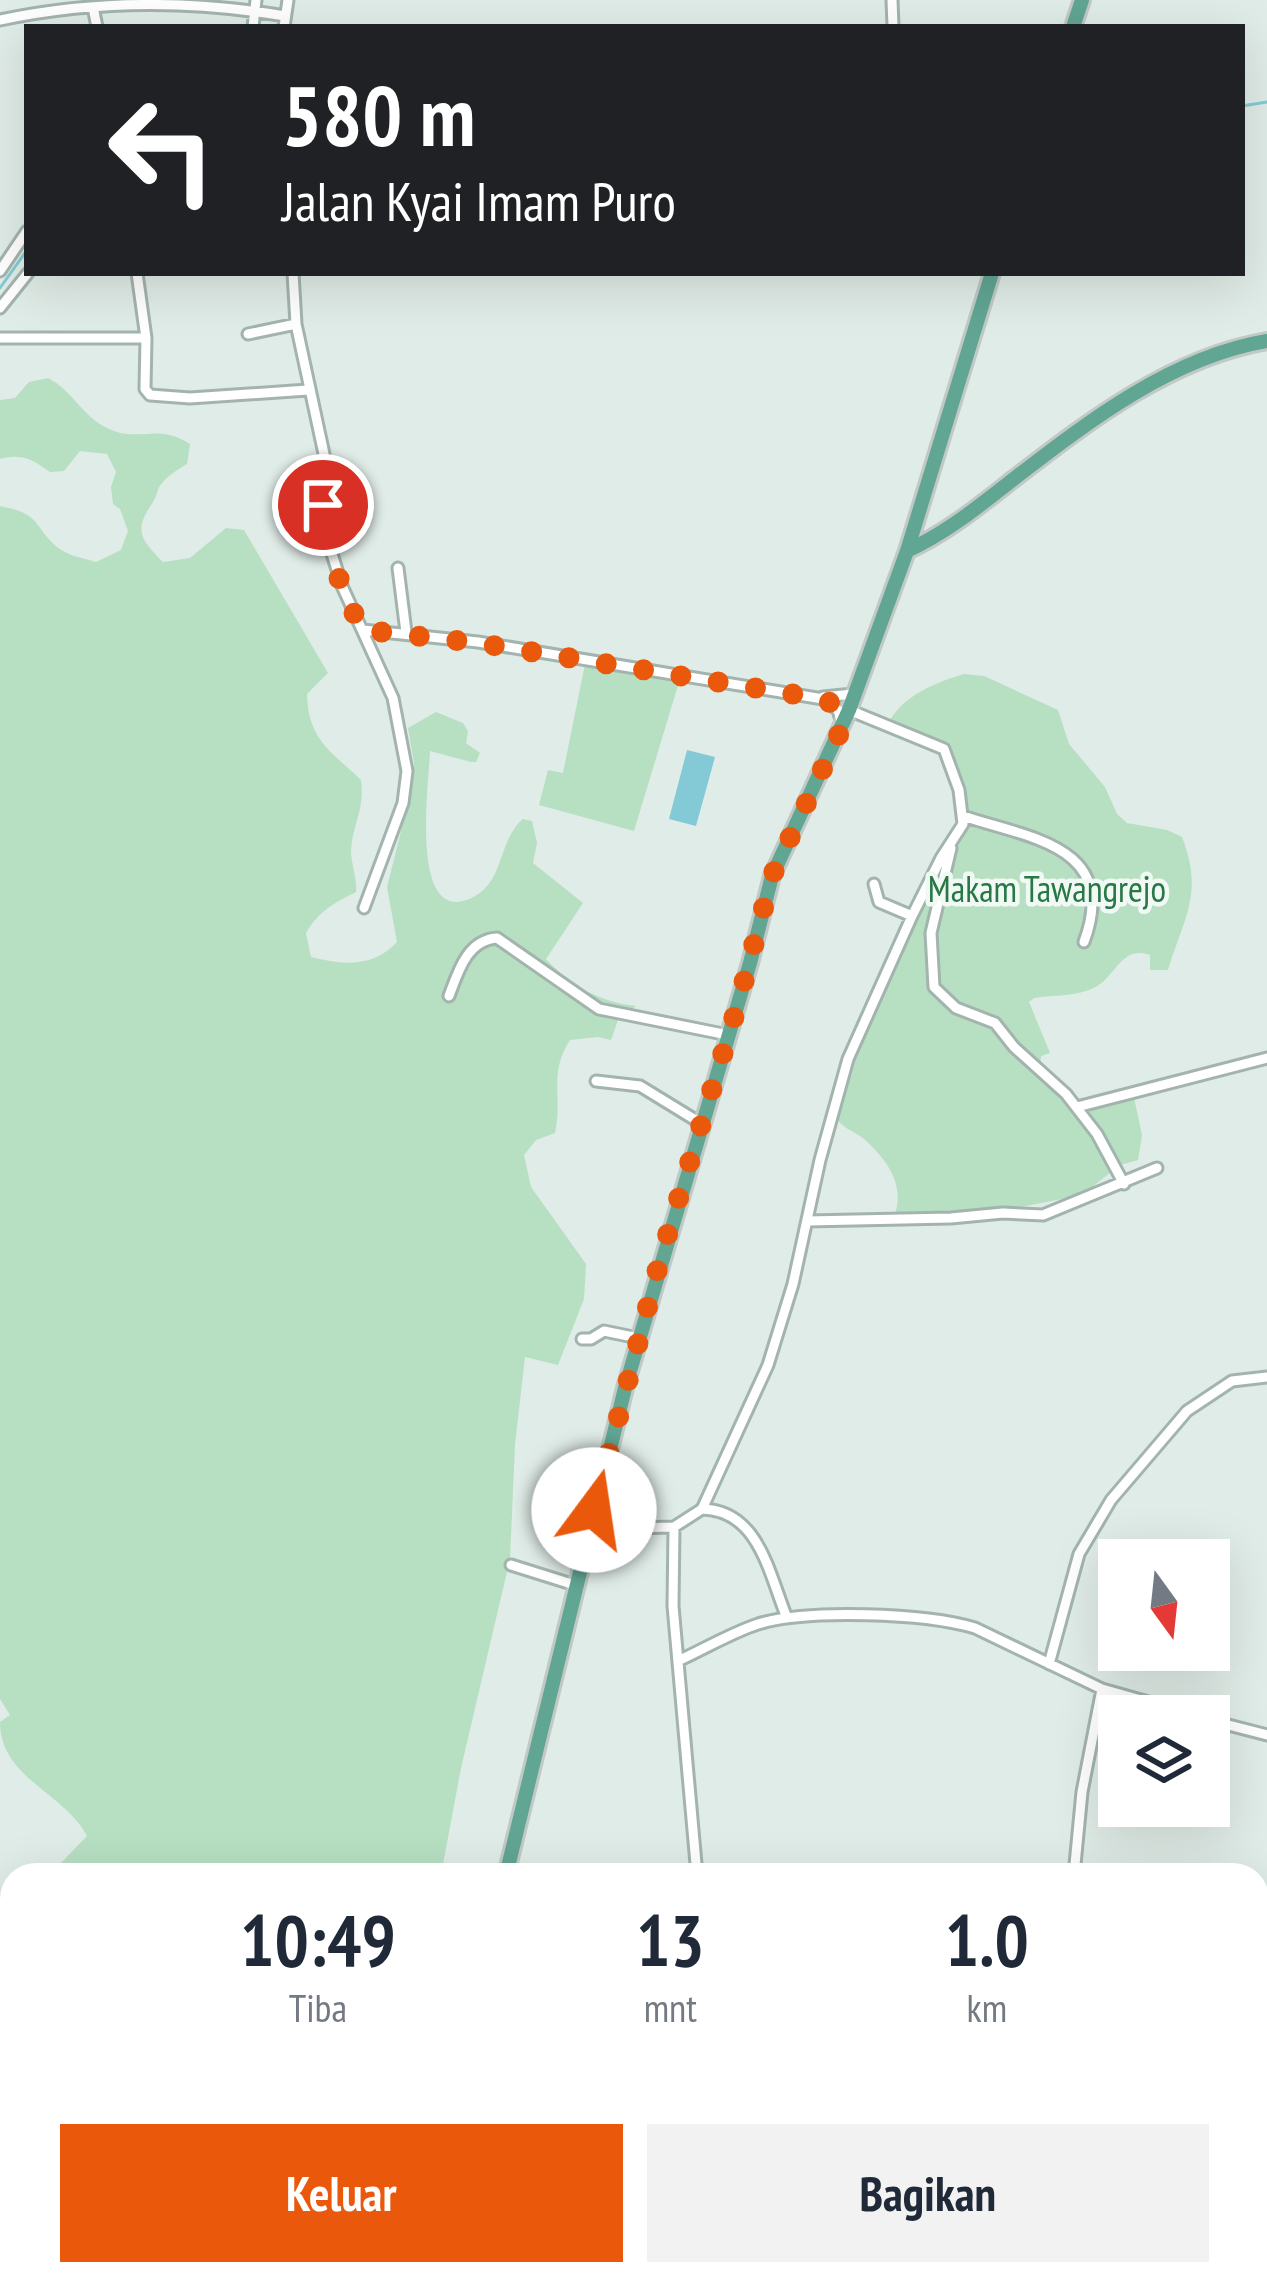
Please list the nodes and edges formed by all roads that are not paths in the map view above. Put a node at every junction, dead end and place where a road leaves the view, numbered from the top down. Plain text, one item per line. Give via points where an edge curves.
1 (288, 0) edge
2 (93, 7) junction
3 (256, 7) edge
4 (0, 20) edge
5 (285, 21) edge
6 (96, 24) edge
7 (6, 253) edge
8 (0, 272) edge
9 (26, 276) edge
10 (137, 276) edge
11 (293, 276) edge
12 (991, 276) edge
13 (0, 308) edge
14 (296, 324) junction
15 (248, 334) dead end
16 (0, 338) edge
17 (146, 338) junction
18 (1267, 341) edge
19 (308, 390) junction
20 (907, 551) junction
21 (398, 568) dead end
22 (363, 630) junction
23 (406, 632) junction
24 (814, 698) junction
25 (851, 702) junction
26 (842, 728) junction
27 (964, 816) junction
28 (953, 843) junction
29 (874, 884) dead end
30 (364, 908) dead end
31 (912, 916) junction
32 (1084, 942) dead end
33 (449, 996) dead end
34 (728, 1035) junction
35 (1267, 1058) edge
36 (596, 1081) dead end
37 (1077, 1107) junction
38 (703, 1124) junction
39 (1157, 1168) dead end
40 (1124, 1184) junction
41 (807, 1221) junction
42 (638, 1338) junction
43 (582, 1339) dead end
44 (1267, 1377) edge
45 (702, 1509) junction
46 (674, 1527) junction
47 (584, 1551) junction
48 (511, 1564) dead end
49 (578, 1586) junction
50 (787, 1618) junction
51 (680, 1660) junction
52 (1049, 1664) junction
53 (1102, 1689) junction
54 (1123, 1695) edge
55 (1230, 1725) edge
56 (1267, 1735) edge
57 (509, 1863) edge
58 (696, 1863) edge
59 (1075, 1863) edge

1 - 5 street
2 - 3 street
2 - 4 street
2 - 6 street
3 - 5 street
7 - 8 street
9 - 13 street
10 - 17 street
11 - 14 street
12 - 20 main road
14 - 15 street
14 - 19 street
16 - 17 street
17 - 19 street via 145,389 155,396
18 - 20 main road via 1137,393 946,532
19 - 22 street via 324,454 324,528
20 - 25 main road
21 - 23 street
22 - 23 street
22 - 30 street via 397,711 407,771 404,803
23 - 24 street
24 - 25 street
24 - 26 street via 834,706
25 - 26 main road
25 - 27 street via 940,746
26 - 34 main road via 772,876
27 - 28 street
27 - 32 street via 1022,830 1072,858 1091,903
28 - 31 street
28 - 37 street via 931,933 934,987 956,1008 995,1023
29 - 31 street via 879,902
31 - 41 street via 842,1076
33 - 34 street via 476,945 497,938 599,1009
34 - 38 main road
35 - 37 street
36 - 38 street via 640,1086
37 - 40 street
38 - 42 main road
39 - 40 street
40 - 41 street via 1043,1215
41 - 45 street via 775,1348
42 - 43 street via 604,1331
42 - 47 main road
44 - 52 street via 1232,1381 1187,1411 1111,1500 1078,1554
45 - 46 street
45 - 50 street via 735,1517 750,1531
46 - 47 street via 629,1528
46 - 51 street
47 - 49 main road
48 - 49 street
49 - 57 main road
50 - 51 street
50 - 52 street via 955,1623
51 - 58 street
52 - 53 street
53 - 54 street
53 - 59 street
55 - 56 street

